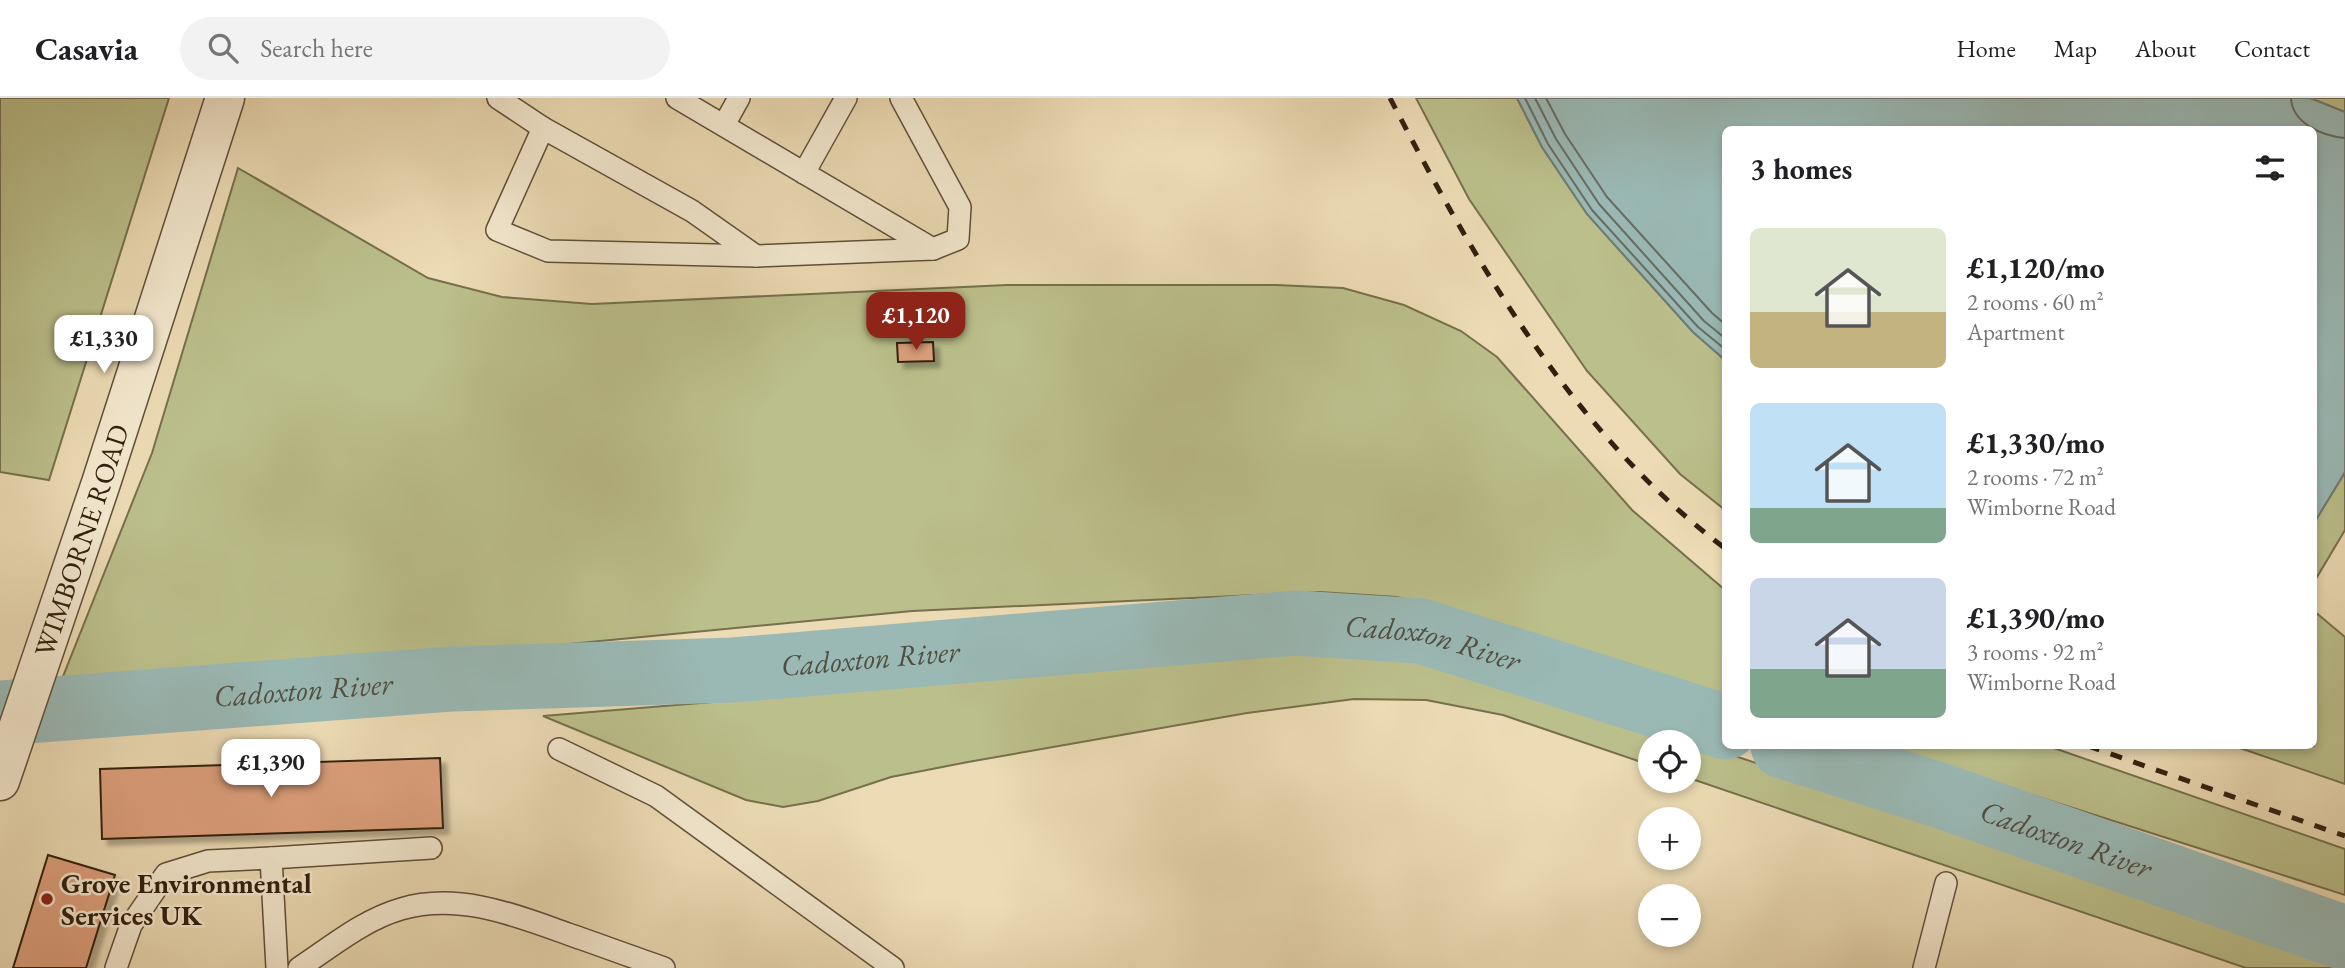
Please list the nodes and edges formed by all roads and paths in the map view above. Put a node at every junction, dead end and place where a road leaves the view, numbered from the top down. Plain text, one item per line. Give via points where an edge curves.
1 (225, 98) edge
2 (498, 98) edge
3 (677, 98) edge
4 (739, 98) edge
5 (846, 98) edge
6 (901, 98) edge
7 (724, 125) junction
8 (543, 128) junction
9 (804, 173) junction
10 (933, 249) junction
11 (756, 256) junction
12 (559, 749) dead end
13 (0, 781) edge
14 (430, 848) dead end
15 (271, 858) junction
16 (1946, 883) dead end
17 (116, 968) edge
18 (277, 968) edge
19 (299, 968) edge
20 (664, 968) edge
21 (893, 968) edge
22 (1924, 968) edge

1 - 13 street, WIMBORNE ROAD
2 - 8 lane
3 - 7 lane
4 - 7 lane
5 - 9 lane
6 - 10 lane via 960,207 958,239
7 - 9 lane
8 - 11 lane via 692,211
8 - 11 lane via 498,230 548,250
9 - 10 lane
10 - 11 lane
12 - 21 lane via 656,796
14 - 15 lane
15 - 17 lane via 208,861 166,874 131,925
15 - 18 lane
16 - 22 lane
19 - 20 lane via 362,926 400,909 431,903 499,910

